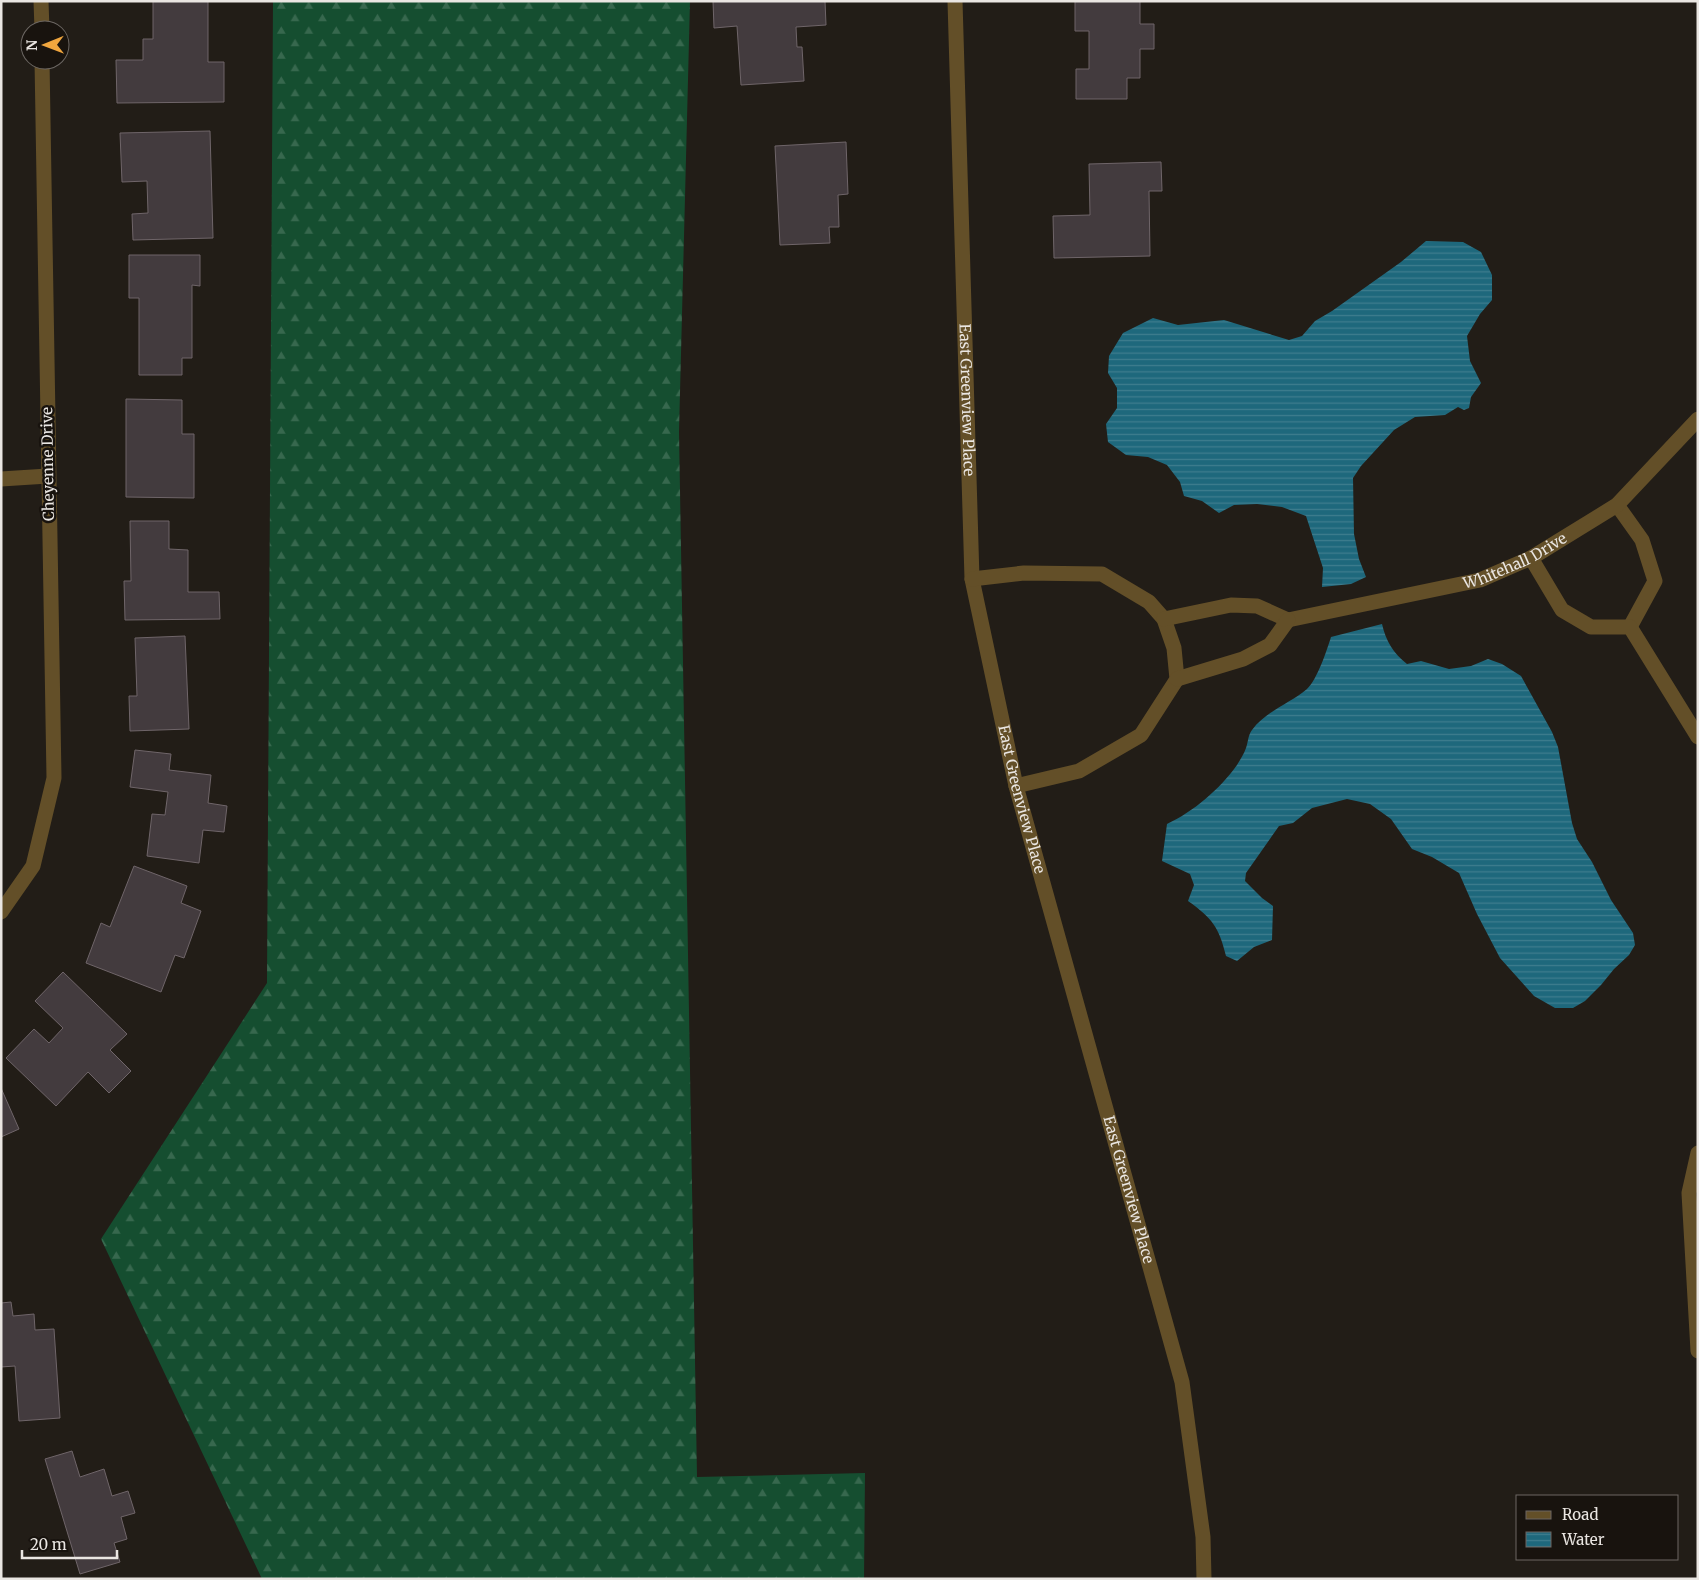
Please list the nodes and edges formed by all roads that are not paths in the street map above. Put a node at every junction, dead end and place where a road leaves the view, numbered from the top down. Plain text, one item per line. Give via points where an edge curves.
1 (41, 1) edge
2 (955, 1) edge
3 (42, 20) edge
4 (42, 70) edge
5 (1698, 419) edge
6 (48, 476) junction
7 (1, 479) edge
8 (1617, 505) junction
9 (1531, 558) junction
10 (972, 579) junction
11 (1164, 619) junction
12 (1288, 620) junction
13 (1630, 627) junction
14 (1177, 679) junction
15 (1698, 738) edge
16 (1016, 786) junction
17 (1, 912) edge
18 (1698, 1153) edge
19 (1698, 1351) edge
20 (1204, 1579) edge

1 - 3 street
2 - 10 street, East Greenview Place
4 - 6 street, Cheyenne Drive
5 - 8 street, Whitehall Drive
6 - 7 street
6 - 17 street, Cheyenne Drive via 54,778 33,866
8 - 9 street, Whitehall Drive
8 - 13 street via 1642,540 1656,581
9 - 12 street, Whitehall Drive via 1480,580
9 - 13 street via 1562,610 1591,627
10 - 11 street via 1024,573 1102,574 1149,602
10 - 16 street, East Greenview Place
11 - 12 street via 1231,605 1257,606
11 - 14 street via 1174,648
12 - 14 street via 1270,645 1243,659
13 - 15 street
14 - 16 street via 1141,735 1079,771
16 - 20 street, East Greenview Place via 1182,1382 1203,1537
18 - 19 street via 1689,1193

